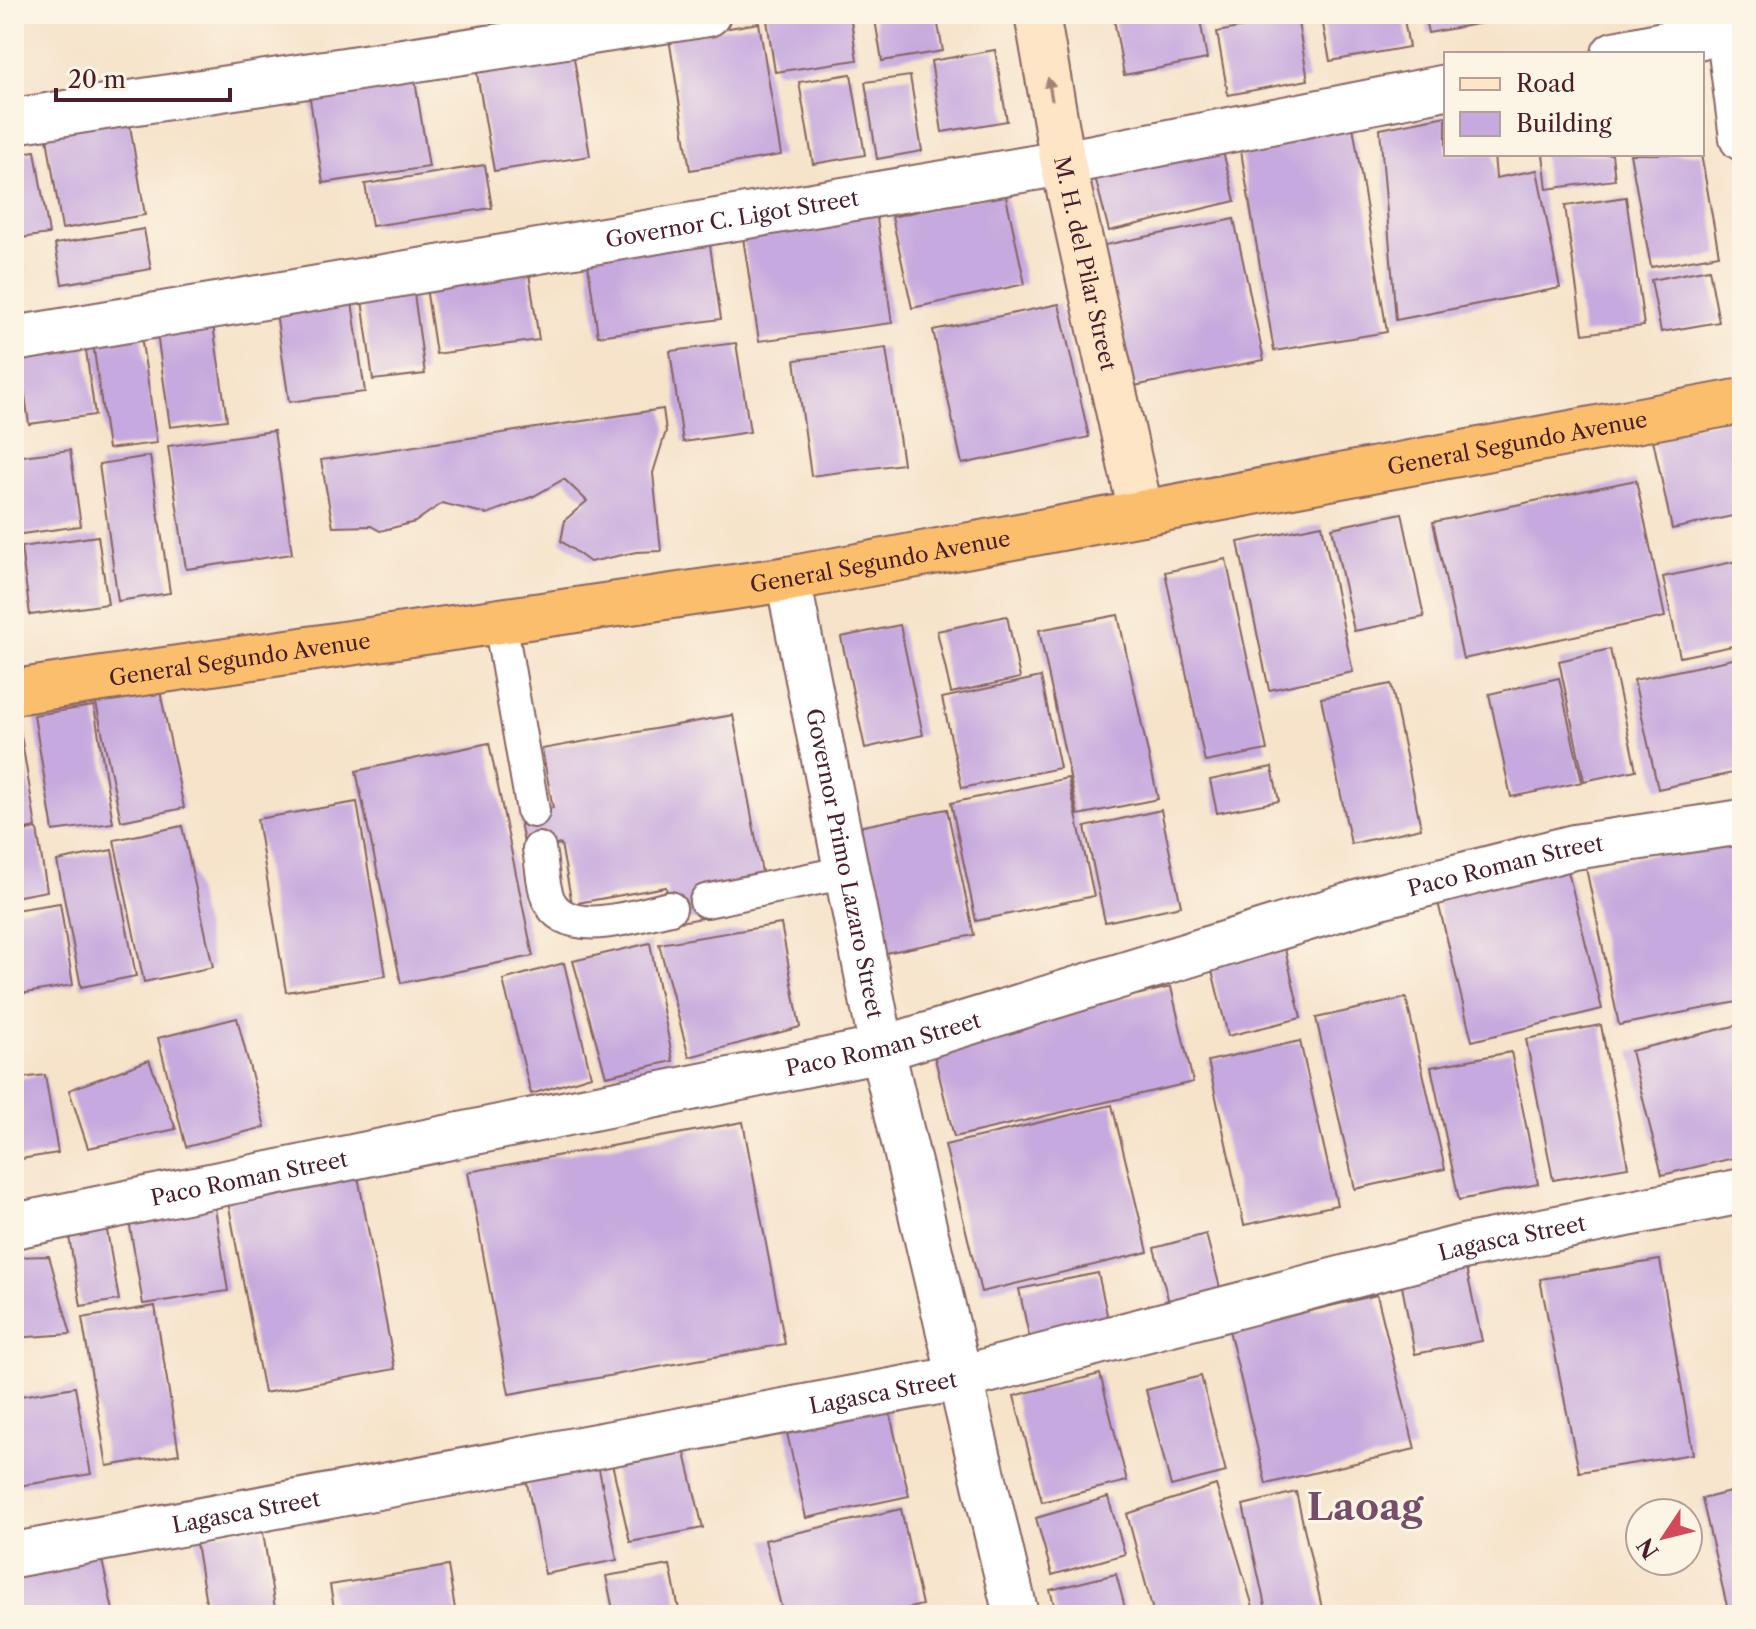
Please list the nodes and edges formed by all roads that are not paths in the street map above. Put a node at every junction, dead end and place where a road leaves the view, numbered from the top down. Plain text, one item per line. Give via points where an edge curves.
1 (708, 14) edge
2 (1037, 14) edge
3 (1732, 24) edge
4 (1622, 52) edge
5 (1444, 87) edge
6 (14, 121) edge
7 (1742, 138) edge
8 (1063, 163) junction
9 (14, 339) edge
10 (1742, 401) edge
11 (1141, 513) junction
12 (788, 579) junction
13 (500, 622) junction
14 (14, 692) edge
15 (533, 811) dead end
16 (1742, 822) edge
17 (539, 849) dead end
18 (847, 872) junction
19 (706, 901) dead end
20 (670, 908) dead end
21 (882, 1049) junction
22 (1742, 1191) edge
23 (14, 1226) edge
24 (960, 1378) junction
25 (14, 1555) edge
26 (1016, 1615) edge

1 - 6 street
8 -> 2 street, M. H. del Pilar Street
3 - 4 street
3 - 7 street
5 - 8 street, Governor C. Ligot Street
8 - 9 street, Governor C. Ligot Street
8 - 11 street, M. H. del Pilar Street
10 - 11 highway, General Segundo Avenue
11 - 12 highway, General Segundo Avenue
12 - 13 highway, General Segundo Avenue
12 - 18 street, Governor Primo Lazaro Street
13 - 14 highway, General Segundo Avenue
13 - 15 lane
16 - 21 street, Paco Roman Street via 1574,847 1380,896
17 - 20 lane via 548,900 563,917 588,924
18 - 19 lane
18 - 21 street, Governor Primo Lazaro Street
21 - 23 street, Paco Roman Street
21 - 24 street, Governor Primo Lazaro Street
22 - 24 street, Lagasca Street via 1463,1247
24 - 25 street, Lagasca Street
24 - 26 street, Governor Primo Lazaro Street

